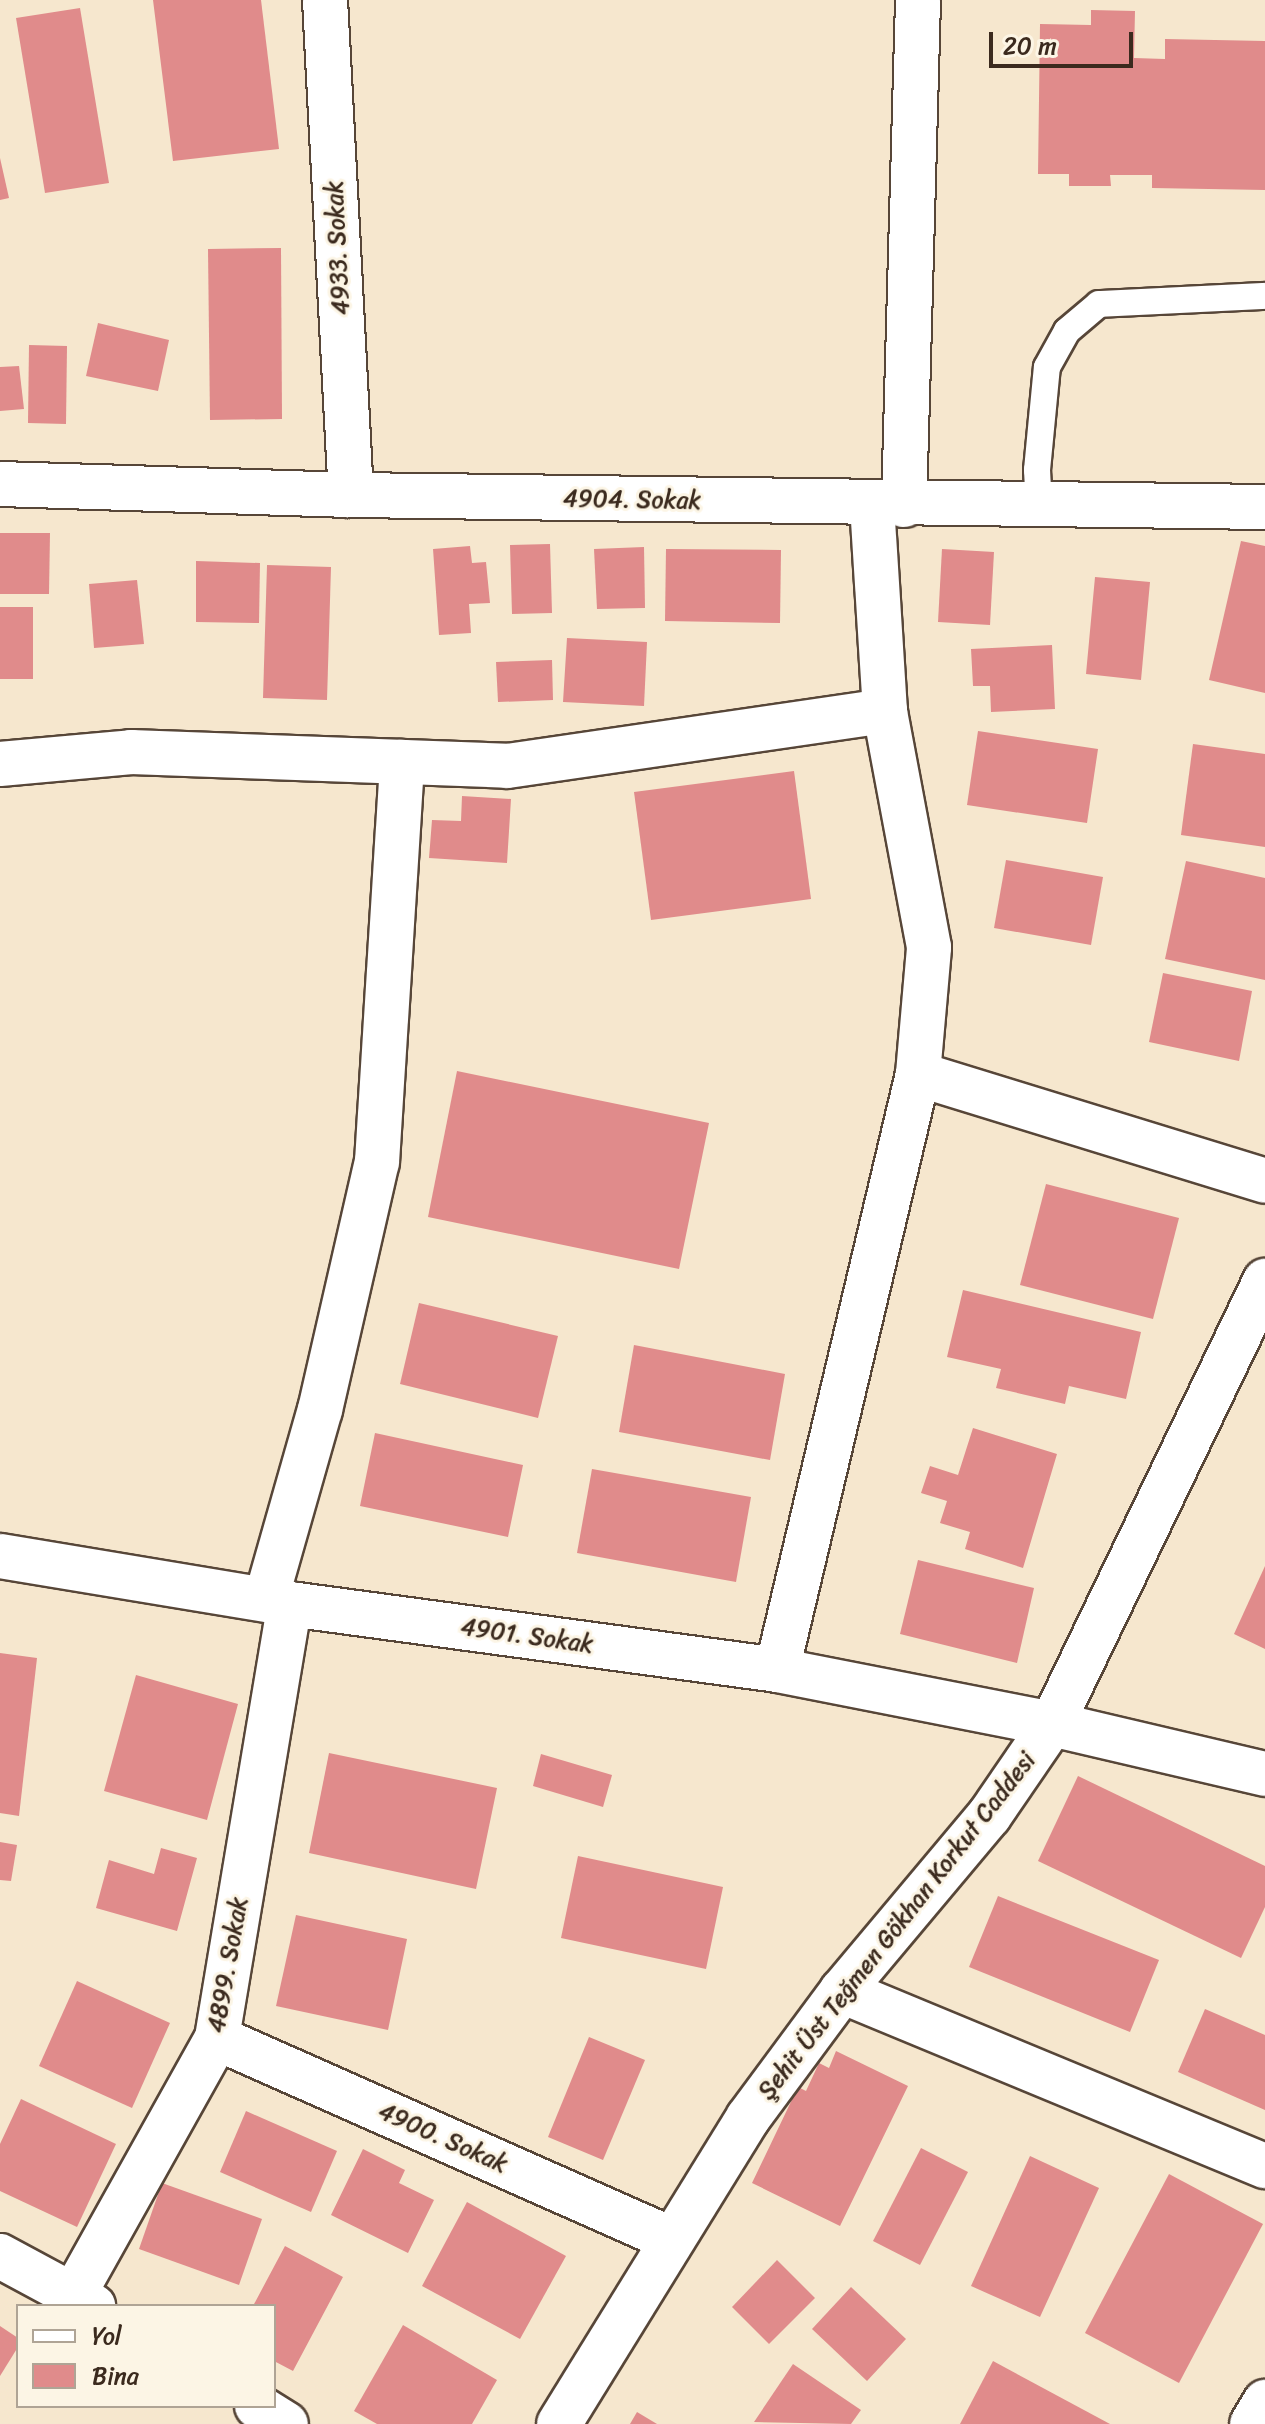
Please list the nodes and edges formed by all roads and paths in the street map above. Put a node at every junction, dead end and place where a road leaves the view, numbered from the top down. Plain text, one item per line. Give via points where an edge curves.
1 (325, 0) edge
2 (918, 0) edge
3 (1265, 296) edge
4 (0, 484) edge
5 (351, 495) junction
6 (888, 505) junction
7 (1265, 507) edge
8 (1039, 508) junction
9 (885, 711) junction
10 (402, 762) junction
11 (0, 764) edge
12 (918, 1074) junction
13 (1265, 1181) edge
14 (1265, 1281) edge
15 (0, 1556) edge
16 (278, 1602) junction
17 (777, 1670) junction
18 (1052, 1724) junction
19 (1265, 1774) edge
20 (842, 1991) junction
21 (217, 2038) junction
22 (1265, 2166) edge
23 (669, 2238) junction
24 (0, 2256) edge
25 (84, 2300) edge
26 (1265, 2402) edge
27 (260, 2408) edge
28 (286, 2424) edge
29 (559, 2424) edge
30 (1252, 2424) edge

1 - 5 street, 4933. Sokak
2 - 6 street
3 - 8 lane via 1099,304 1067,331 1047,367 1037,470
4 - 5 street, 4904. Sokak
5 - 6 street, 4904. Sokak
6 - 8 street, 4904. Sokak
6 - 9 street
7 - 8 street, 4904. Sokak
9 - 10 street via 507,766
9 - 12 street via 929,947
10 - 11 street via 131,752
10 - 16 street, 4899. Sokak via 377,1162
12 - 13 street
12 - 17 street
14 - 18 street, Şehit Üst Teğmen Gökhan Korkut Caddesi
15 - 16 street, 4901. Sokak
16 - 17 street, 4901. Sokak
16 - 21 street, 4899. Sokak
17 - 18 street, 4901. Sokak
18 - 19 street, 4901. Sokak
18 - 20 street, Şehit Üst Teğmen Gökhan Korkut Caddesi via 989,1816
20 - 22 street
20 - 23 street, Şehit Üst Teğmen Gökhan Korkut Caddesi via 748,2118
21 - 23 street, 4900. Sokak
21 - 25 street, 4899. Sokak
23 - 29 street, Şehit Üst Teğmen Gökhan Korkut Caddesi
24 - 25 street
26 - 30 street
27 - 28 street

